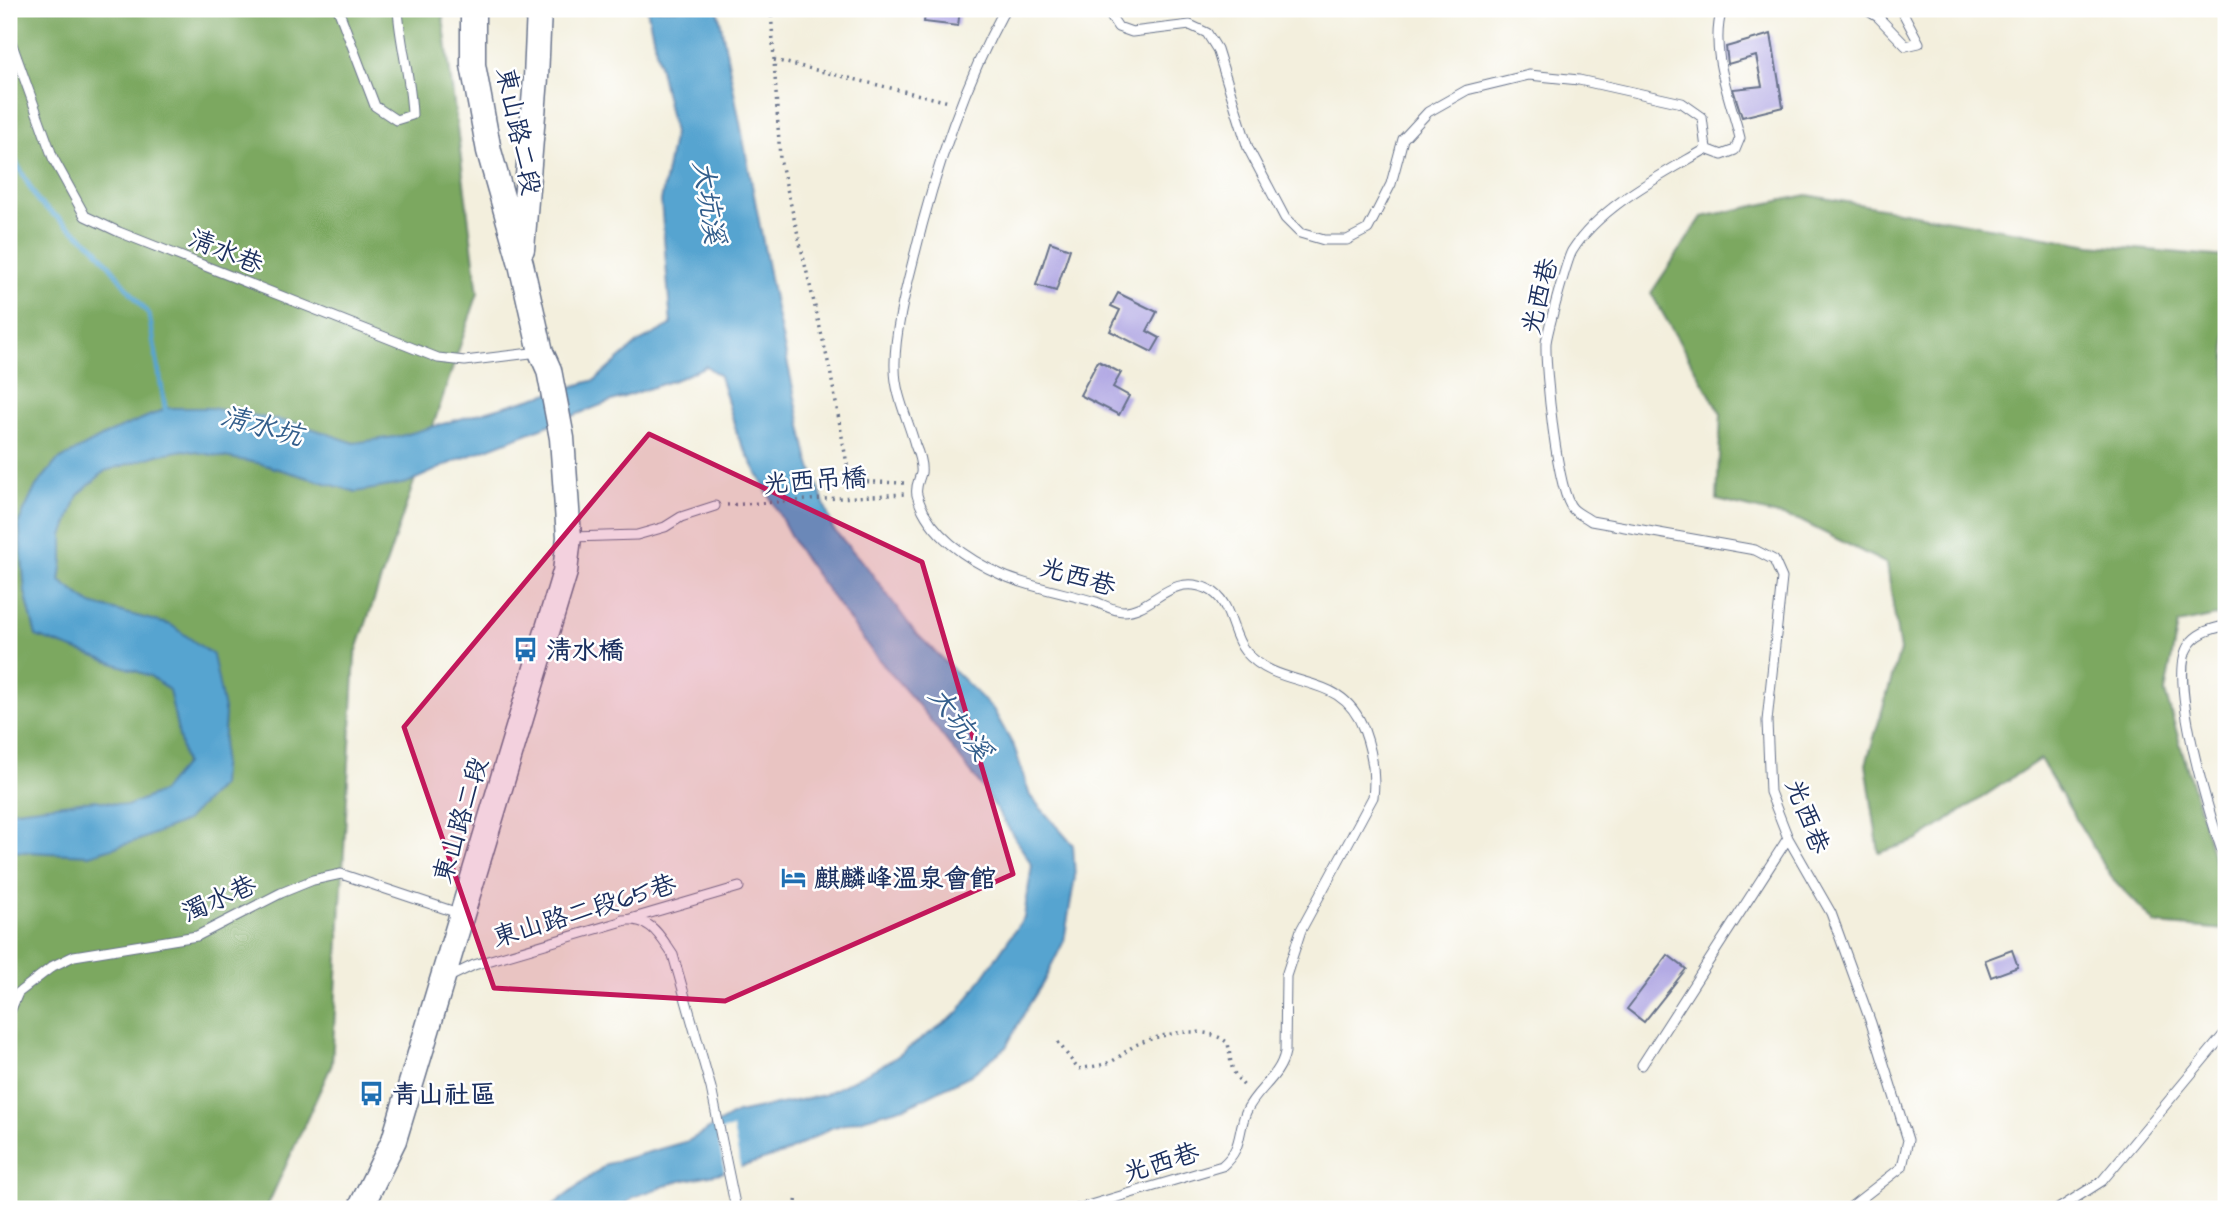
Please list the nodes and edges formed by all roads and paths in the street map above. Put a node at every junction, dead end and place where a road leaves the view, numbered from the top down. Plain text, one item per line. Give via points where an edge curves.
1 (338, 9) edge
2 (398, 9) edge
3 (473, 9) edge
4 (539, 9) edge
5 (771, 9) edge
6 (1005, 9) edge
7 (1108, 9) edge
8 (1723, 9) edge
9 (1865, 9) edge
10 (1901, 9) edge
11 (9, 36) edge
12 (774, 60) junction
13 (960, 105) junction
14 (1706, 149) junction
15 (521, 264) junction
16 (545, 361) junction
17 (917, 488) junction
18 (715, 506) joint
19 (569, 537) junction
20 (2226, 626) edge
21 (1788, 838) junction
22 (2226, 862) edge
23 (739, 887) dead end
24 (463, 915) junction
25 (622, 920) junction
26 (444, 980) junction
27 (9, 1014) edge
28 (2226, 1032) edge
29 (1058, 1042) dead end
30 (1642, 1065) dead end
31 (1255, 1099) junction
32 (797, 1196) dead end
33 (360, 1209) edge
34 (736, 1209) edge
35 (795, 1209) edge
36 (1077, 1209) edge
37 (1848, 1209) edge
38 (2058, 1209) edge

1 - 2 lane via 375,106 396,120 412,115
3 - 15 main road, 東山路二段 via 473,65 489,151
4 - 15 main road, 東山路二段
5 - 12 path
6 - 13 lane, 光西巷
7 - 14 lane via 1118,27 1132,32 1190,25 1208,33 1248,148 1285,218 1300,233 1324,240 1347,240 1368,229 1391,184 1403,139 1428,112 1467,90 1529,75 1578,80 1682,103 1702,117
8 - 14 lane via 1717,31 1723,74 1741,138 1735,150 1722,155
9 - 10 lane via 1906,46 1919,43
11 - 16 lane, 清水巷 via 53,158 85,216 438,358
12 - 13 path
12 - 17 path via 780,159 830,370 850,481
13 - 17 lane, 光西巷 via 928,199 904,295 894,367 921,471
14 - 21 lane, 光西巷 via 1646,182 1595,224 1571,252 1546,341 1551,405 1562,484 1572,508 1591,521 1755,550 1774,561 1782,578 1767,733 1770,792
15 - 16 main road, 東山路二段
16 - 19 main road, 東山路二段 via 562,438
17 - 18 path, 光西吊橋
17 - 31 lane, 光西巷 via 922,507 943,538 1003,576 1123,611 1188,584 1207,589 1226,607 1247,653 1290,679 1330,689 1354,708 1370,746 1373,797 1301,930 1286,976 1283,1063
18 - 19 lane via 637,535
19 - 24 main road, 東山路二段 via 565,572
20 - 22 lane via 2210,628 2188,645 2181,670 2195,755
21 - 30 lane
21 - 37 lane, 光西巷 via 1830,913 1908,1140 1902,1167
23 - 25 lane, 東山路二段65巷
24 - 26 main road, 東山路二段
24 - 27 lane, 濁水巷 via 341,874 313,880 197,936 74,956 18,993
25 - 26 lane, 東山路二段65巷 via 474,965
25 - 34 lane via 649,923 673,955 711,1088
26 - 33 main road, 東山路二段 via 394,1140
28 - 38 lane via 2102,1181
29 - 31 path via 1078,1069 1111,1062 1137,1044 1206,1032 1228,1043 1229,1063
31 - 36 lane, 光西巷 via 1246,1112 1237,1148 1222,1166
32 - 35 path

